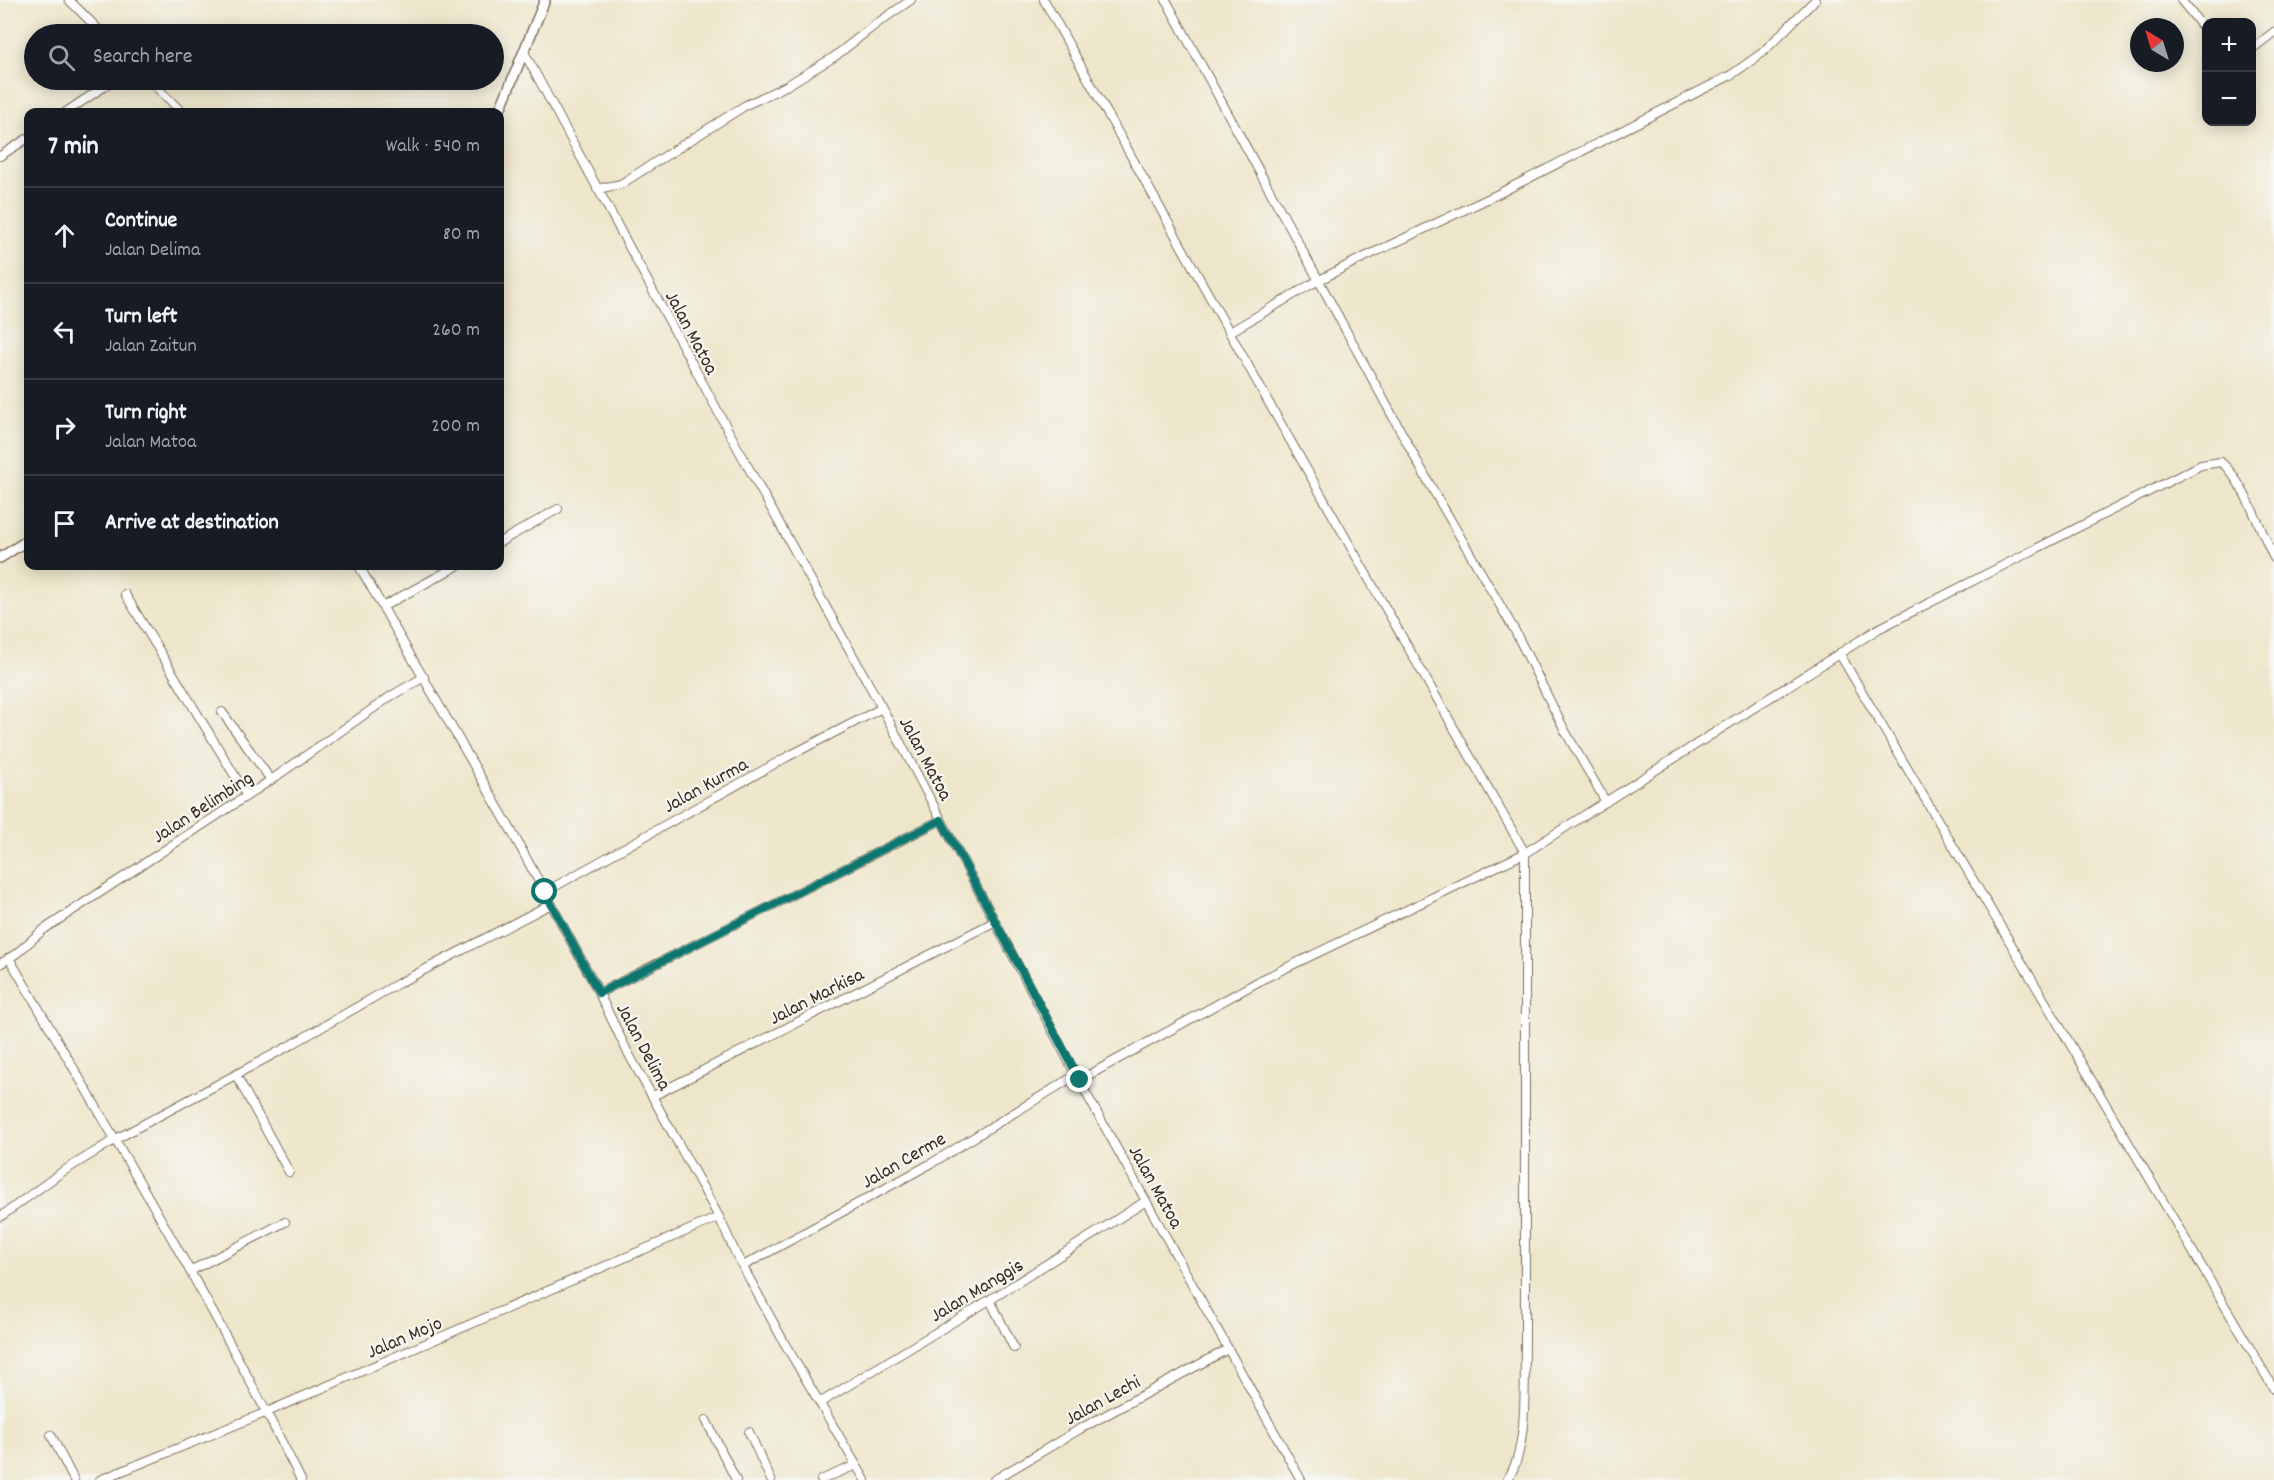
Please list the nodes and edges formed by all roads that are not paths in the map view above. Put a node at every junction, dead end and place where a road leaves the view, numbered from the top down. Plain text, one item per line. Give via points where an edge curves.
1 (69, 0) edge
2 (545, 0) edge
3 (911, 0) edge
4 (1044, 0) edge
5 (1166, 0) edge
6 (1815, 0) edge
7 (2181, 0) edge
8 (93, 24) edge
9 (2202, 26) edge
10 (2274, 32) edge
11 (2256, 46) edge
12 (524, 52) junction
13 (99, 90) edge
14 (159, 90) edge
15 (72, 108) edge
16 (178, 108) edge
17 (501, 108) edge
18 (24, 141) edge
19 (0, 156) edge
20 (597, 189) junction
21 (1317, 281) junction
22 (1230, 332) junction
23 (558, 509) dead end
24 (504, 540) edge
25 (24, 543) edge
26 (0, 558) edge
27 (2274, 558) edge
28 (362, 570) edge
29 (450, 570) edge
30 (125, 594) dead end
31 (384, 606) junction
32 (1839, 653) junction
33 (423, 677) junction
34 (882, 708) junction
35 (222, 712) dead end
36 (270, 780) junction
37 (248, 796) junction
38 (1605, 802) junction
39 (941, 820) junction
40 (1525, 854) junction
41 (545, 892) junction
42 (551, 904) junction
43 (994, 922) junction
44 (9, 958) junction
45 (0, 964) edge
46 (599, 993) junction
47 (236, 1075) junction
48 (1078, 1077) junction
49 (653, 1096) junction
50 (116, 1139) junction
51 (289, 1172) dead end
52 (1146, 1201) junction
53 (0, 1217) edge
54 (719, 1217) junction
55 (285, 1222) dead end
56 (743, 1266) junction
57 (190, 1271) junction
58 (990, 1300) junction
59 (1014, 1348) dead end
60 (1228, 1349) junction
61 (2274, 1389) edge
62 (821, 1402) junction
63 (267, 1412) junction
64 (706, 1420) dead end
65 (748, 1432) dead end
66 (51, 1435) dead end
67 (856, 1465) junction
68 (74, 1480) edge
69 (100, 1480) edge
70 (302, 1480) edge
71 (736, 1480) edge
72 (771, 1480) edge
73 (821, 1480) edge
74 (865, 1480) edge
75 (994, 1480) edge
76 (1301, 1480) edge
77 (1507, 1480) edge

1 - 8 street
2 - 12 street
3 - 20 street via 834,57 786,86 746,105 621,184
4 - 22 street
5 - 21 street
6 - 21 street via 1762,53 1731,75
7 - 9 street
10 - 11 street
12 - 17 street
12 - 20 street, Jalan Matoa
13 - 15 street
14 - 16 street
18 - 19 street
20 - 34 street, Jalan Matoa
21 - 22 street
21 - 38 street via 1515,631
22 - 40 street
23 - 24 street
25 - 26 street
27 - 32 street, Jalan Cerme via 2237,479 2221,462 2211,462 1973,580
28 - 31 street, Jalan Delima
29 - 31 street
30 - 37 street
31 - 33 street, Jalan Delima
32 - 38 street, Jalan Cerme
32 - 61 street
33 - 36 street, Jalan Belimbing
33 - 41 street, Jalan Delima
34 - 39 street, Jalan Matoa
34 - 41 street, Jalan Kurma
35 - 36 street
36 - 37 street, Jalan Belimbing
37 - 44 street, Jalan Belimbing via 43,930
38 - 40 street, Jalan Cerme
39 - 43 street, Jalan Matoa
39 - 46 street
40 - 48 street, Jalan Cerme via 1263,979
40 - 77 street via 1523,1421 1519,1450
41 - 42 street, Jalan Delima
42 - 46 street, Jalan Delima
42 - 47 street via 399,983
43 - 48 street, Jalan Matoa
43 - 49 street, Jalan Markisa
44 - 45 street, Jalan Belimbing
44 - 50 street
46 - 49 street, Jalan Delima
47 - 50 street
47 - 51 street
48 - 52 street, Jalan Matoa
48 - 56 street, Jalan Cerme via 932,1163
49 - 54 street, Jalan Delima
50 - 53 street
50 - 57 street
52 - 58 street, Jalan Manggis
52 - 60 street, Jalan Matoa
54 - 56 street, Jalan Delima
54 - 63 street, Jalan Mojo
55 - 57 street
56 - 62 street, Jalan Delima
57 - 63 street
58 - 59 street
58 - 62 street, Jalan Manggis
60 - 75 street, Jalan Lechi
60 - 76 street, Jalan Matoa
62 - 67 street, Jalan Delima
63 - 69 street, Jalan Mojo
63 - 70 street
64 - 71 street
65 - 72 street
66 - 68 street
67 - 73 street
67 - 74 street, Jalan Delima

